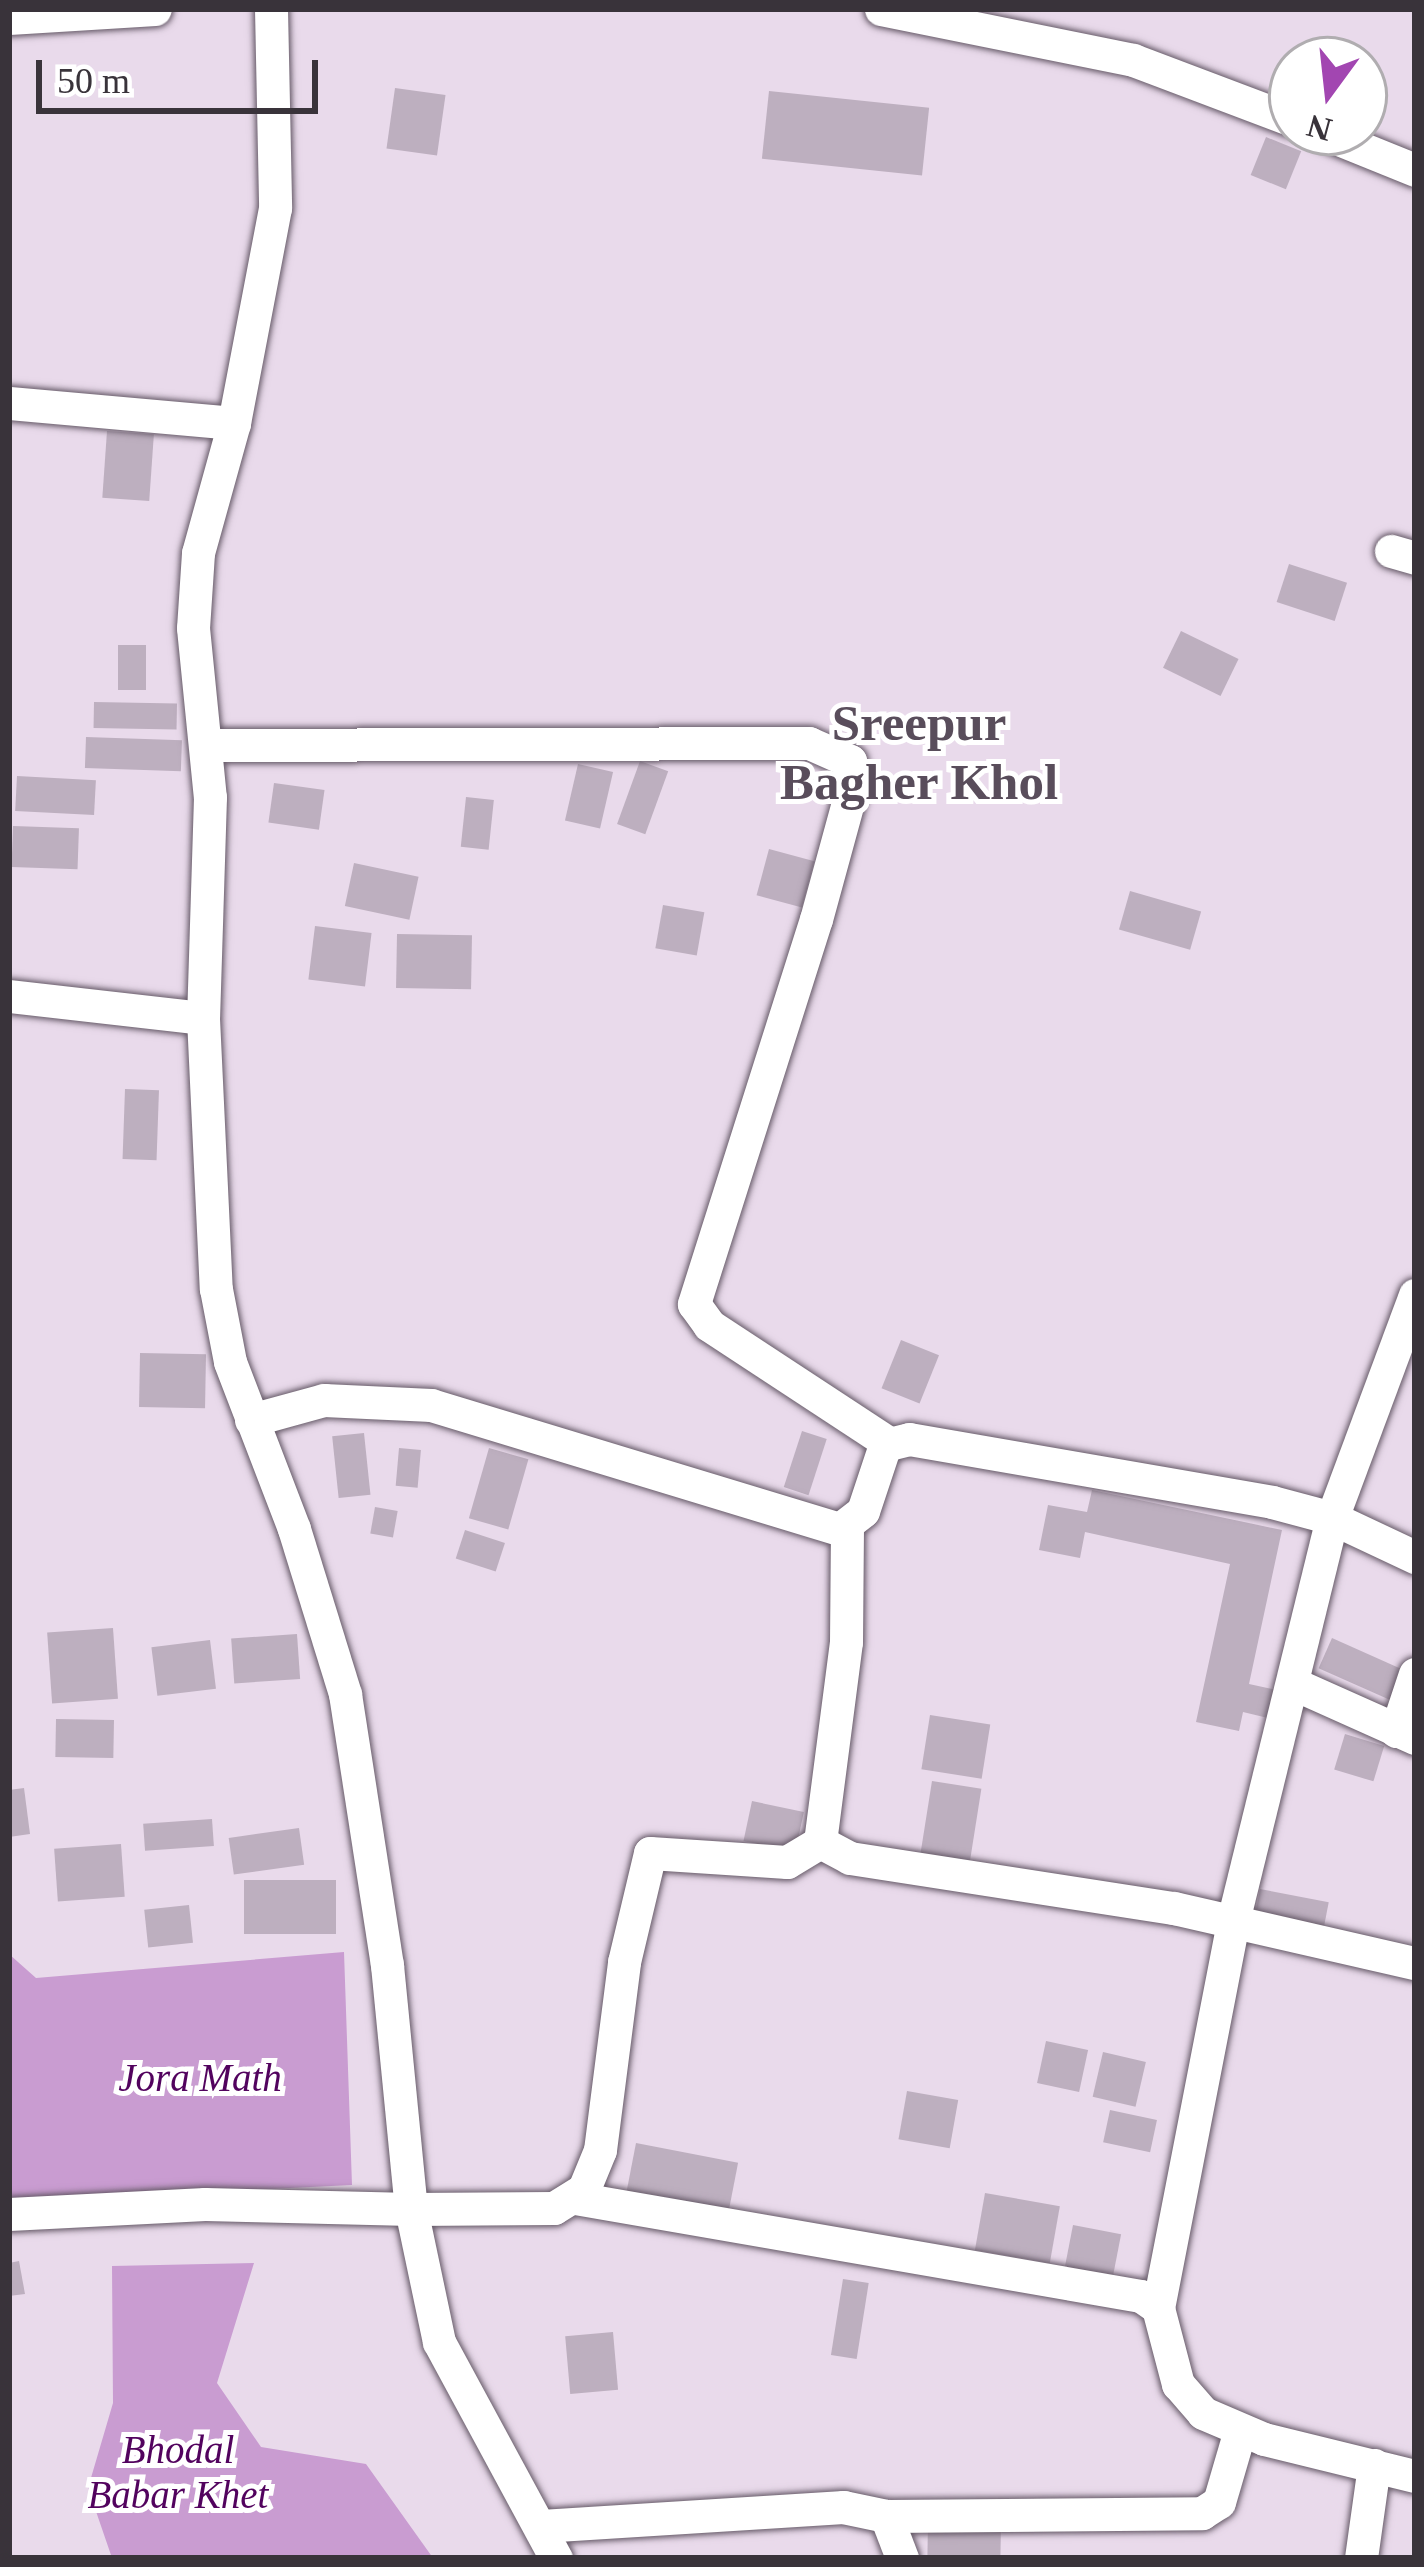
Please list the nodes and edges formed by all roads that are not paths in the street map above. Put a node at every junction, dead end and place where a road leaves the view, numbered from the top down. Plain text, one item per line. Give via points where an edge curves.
1 (155, 9) edge
2 (271, 9) edge
3 (881, 9) edge
4 (9, 18) edge
5 (1268, 111) edge
6 (9, 404) edge
7 (234, 423) junction
8 (207, 745) junction
9 (9, 997) edge
10 (203, 1018) junction
11 (1415, 1295) edge
12 (251, 1420) junction
13 (887, 1442) junction
14 (1332, 1518) junction
15 (847, 1528) junction
16 (1415, 1557) edge
17 (1415, 1675) edge
18 (1292, 1683) junction
19 (1406, 1734) edge
20 (820, 1843) junction
21 (1233, 1921) junction
22 (1415, 1963) edge
23 (575, 2198) junction
24 (411, 2209) junction
25 (9, 2214) edge
26 (1158, 2308) junction
27 (1240, 2430) junction
28 (1375, 2465) junction
29 (1415, 2476) edge
30 (886, 2516) junction
31 (542, 2526) junction
32 (556, 2558) edge
33 (902, 2558) edge
34 (1361, 2558) edge

1 - 4 street
2 - 7 street via 274,208
3 - 5 street via 1133,60
6 - 7 street
7 - 8 street via 195,584 196,690
8 - 10 street
8 - 13 street via 809,743 850,761 853,784 816,919 694,1304 709,1324
9 - 10 street
10 - 12 street via 215,1289
11 - 14 street
12 - 15 street via 324,1400 431,1405
12 - 24 street via 294,1528 354,1738
13 - 14 street via 1121,1472
13 - 15 street via 862,1511
14 - 16 street
14 - 18 street
15 - 20 street via 846,1642
17 - 19 street
18 - 19 street
18 - 21 street
20 - 21 street via 850,1858
20 - 23 street via 787,1862 667,1848 645,1858 600,2150
21 - 22 street
21 - 26 street
23 - 24 street via 554,2208
23 - 26 street via 1134,2294
24 - 25 street via 205,2204
24 - 31 street via 439,2342
26 - 27 street via 1178,2384 1203,2413
27 - 28 street
27 - 30 street via 1220,2503 1202,2513
28 - 29 street
28 - 34 street
30 - 31 street via 842,2507
30 - 33 street
31 - 32 street

